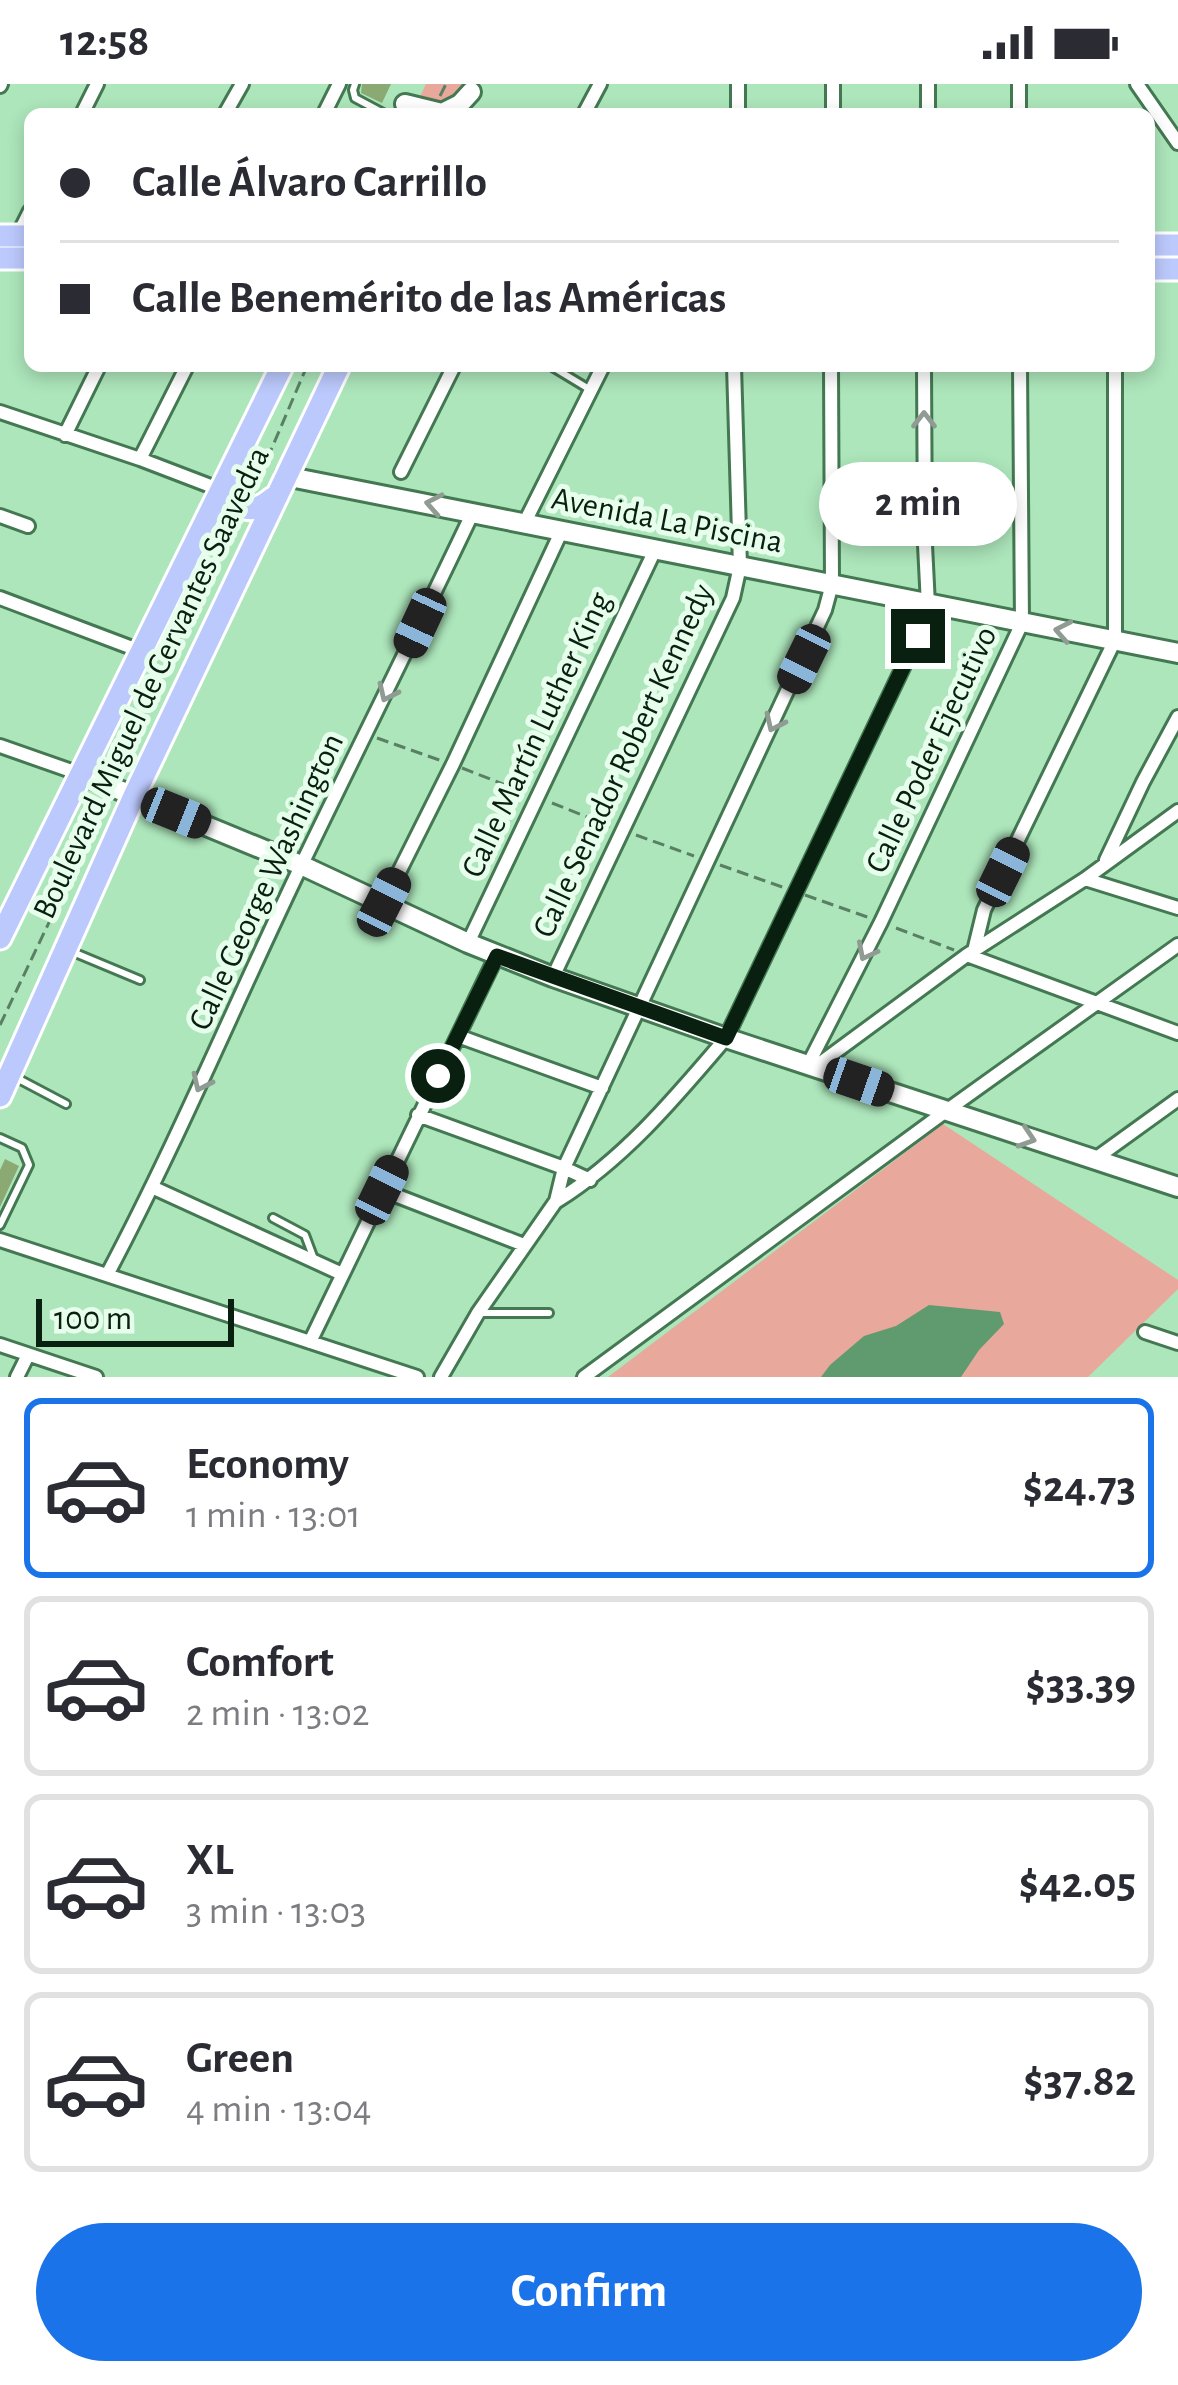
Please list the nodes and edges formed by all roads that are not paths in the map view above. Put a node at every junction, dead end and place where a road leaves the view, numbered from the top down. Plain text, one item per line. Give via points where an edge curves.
1 (356, 84) edge
2 (374, 108) edge
3 (1155, 110) edge
4 (1178, 143) edge
5 (96, 372) edge
6 (184, 372) edge
7 (279, 372) edge
8 (335, 372) edge
9 (451, 372) edge
10 (560, 372) edge
11 (600, 372) edge
12 (734, 372) edge
13 (831, 372) edge
14 (924, 372) edge
15 (1020, 372) edge
16 (1115, 372) edge
17 (591, 391) junction
18 (0, 412) edge
19 (64, 435) junction
20 (242, 450) junction
21 (140, 459) junction
22 (401, 472) dead end
23 (280, 487) junction
24 (221, 490) junction
25 (473, 512) junction
26 (0, 516) edge
27 (525, 523) junction
28 (28, 526) dead end
29 (562, 530) junction
30 (655, 550) junction
31 (740, 566) junction
32 (832, 584) junction
33 (0, 598) edge
34 (928, 605) junction
35 (1022, 623) junction
36 (1115, 640) junction
37 (143, 652) junction
38 (1178, 653) edge
39 (1178, 717) edge
40 (0, 746) edge
41 (82, 775) junction
42 (124, 791) junction
43 (1178, 811) edge
44 (301, 865) junction
45 (1104, 865) junction
46 (1084, 880) junction
47 (384, 902) junction
48 (1178, 908) edge
49 (0, 938) edge
50 (468, 943) junction
51 (1178, 945) edge
52 (65, 949) junction
53 (970, 953) junction
54 (497, 956) junction
55 (553, 977) junction
56 (140, 980) dead end
57 (1097, 1005) junction
58 (639, 1007) junction
59 (1178, 1033) edge
60 (458, 1036) junction
61 (726, 1038) junction
62 (811, 1066) junction
63 (10, 1074) junction
64 (602, 1088) junction
65 (0, 1096) edge
66 (1178, 1100) edge
67 (66, 1104) dead end
68 (946, 1111) junction
69 (418, 1115) junction
70 (0, 1138) edge
71 (1094, 1160) junction
72 (564, 1168) junction
73 (590, 1180) junction
74 (1178, 1187) edge
75 (154, 1188) junction
76 (382, 1190) junction
77 (556, 1202) junction
78 (273, 1218) dead end
79 (0, 1225) edge
80 (0, 1240) edge
81 (524, 1245) junction
82 (316, 1262) junction
83 (342, 1274) junction
84 (107, 1275) junction
85 (478, 1313) junction
86 (549, 1313) dead end
87 (1145, 1332) dead end
88 (310, 1342) junction
89 (1178, 1343) edge
90 (0, 1346) edge
91 (28, 1355) junction
92 (17, 1377) edge
93 (96, 1377) edge
94 (417, 1377) edge
95 (441, 1377) edge
96 (584, 1377) edge

1 - 2 lane via 355,98
3 - 4 street
5 - 19 street
6 - 21 street
7 - 20 main road, Boulevard Miguel de Cervantes Saavedra
8 - 23 main road, Boulevard Miguel de Cervantes Saavedra
9 - 22 street
10 - 17 lane
11 - 17 street
12 - 31 street, Calle Senador Robert Kennedy
13 - 32 street
34 -> 14 street
15 - 35 street, Calle Poder Ejecutivo
16 - 36 street
17 - 27 street
18 - 19 street
19 - 21 street
20 - 23 main road via 239,505 261,508
20 - 24 main road, Boulevard Miguel de Cervantes Saavedra
21 - 24 street
25 -> 23 street, Avenida La Piscina
23 - 42 main road, Boulevard Miguel de Cervantes Saavedra
24 - 37 main road, Boulevard Miguel de Cervantes Saavedra
25 - 27 street, Avenida La Piscina
25 -> 44 street, Calle George Washington
26 - 28 street
27 - 29 street, Avenida La Piscina
29 - 30 street, Avenida La Piscina
29 - 47 street
30 - 31 street, Avenida La Piscina
30 - 50 street, Calle Martín Luther King
31 - 32 street, Avenida La Piscina
31 - 55 street, Calle Senador Robert Kennedy via 719,631
32 - 34 street, Avenida La Piscina
32 -> 58 street
33 - 37 street
34 - 35 street, Avenida La Piscina
34 - 61 street
36 -> 35 street, Avenida La Piscina
35 -> 62 street, Calle Poder Ejecutivo
36 - 38 street, Avenida La Piscina
36 - 53 street
37 - 41 main road, Boulevard Miguel de Cervantes Saavedra
39 - 45 street
40 - 41 street
41 - 42 street
41 - 49 main road, Boulevard Miguel de Cervantes Saavedra
42 - 44 street
42 - 52 main road, Boulevard Miguel de Cervantes Saavedra
43 - 45 street
44 - 47 street
44 -> 75 street, Calle George Washington
45 - 46 street
46 - 48 street
46 - 53 street
47 - 50 street
50 - 54 street
51 - 57 street
52 - 56 lane
52 - 63 main road, Boulevard Miguel de Cervantes Saavedra
53 - 57 street
53 - 62 street
54 - 55 street
54 - 60 street
55 - 58 street
57 - 59 street
57 - 68 street
58 - 61 street
58 - 64 street
60 - 64 street
60 - 69 street
61 - 62 street
61 - 73 street
62 - 68 street
63 - 65 main road, Boulevard Miguel de Cervantes Saavedra
63 - 67 lane
64 - 72 street
66 - 71 street
68 -> 71 street
68 - 96 street
69 - 72 street
69 - 76 street
70 - 79 lane via 22,1148 29,1165
71 - 74 street
72 - 73 street
72 - 77 street
73 - 77 street
75 - 82 street
75 - 84 street, Calle George Washington
76 - 81 street
76 - 83 street
77 - 81 street
78 - 82 lane via 305,1234
80 - 84 street
81 - 85 street
82 - 83 street
83 - 88 street
84 - 88 street
85 - 86 lane
85 - 95 street
87 - 89 street
88 - 94 street
90 - 91 street
91 - 92 street
91 - 93 street

